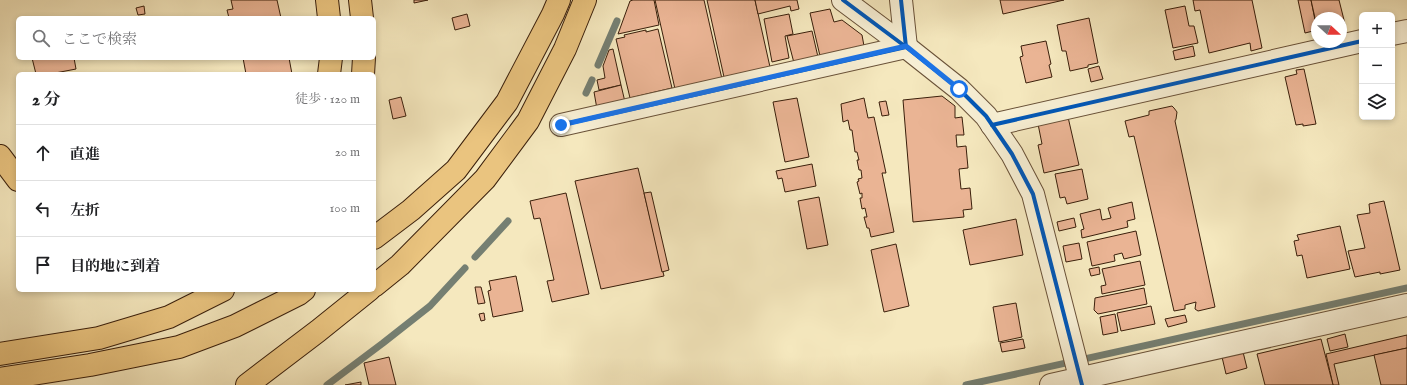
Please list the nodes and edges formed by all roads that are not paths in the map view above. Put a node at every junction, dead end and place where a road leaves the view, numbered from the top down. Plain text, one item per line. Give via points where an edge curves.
1 (327, 0) edge
2 (360, 0) edge
3 (559, 0) edge
4 (585, 0) edge
5 (843, 0) edge
6 (901, 0) edge
7 (329, 16) edge
8 (362, 16) edge
9 (1407, 31) edge
10 (1395, 33) edge
11 (1359, 42) edge
12 (906, 46) junction
13 (331, 60) edge
14 (364, 60) edge
15 (329, 72) edge
16 (363, 72) edge
17 (561, 125) dead end
18 (992, 125) junction
19 (0, 156) edge
20 (16, 177) edge
21 (376, 236) edge
22 (376, 284) edge
23 (220, 292) edge
24 (302, 292) edge
25 (367, 292) edge
26 (1407, 305) edge
27 (0, 354) edge
28 (0, 379) edge
29 (1080, 380) edge
30 (247, 385) edge
31 (1051, 385) edge

1 - 7 highway
2 - 8 highway
3 - 21 highway via 506,102 456,170 411,210
4 - 22 highway via 565,48 528,121 485,179 400,265
5 - 12 street
6 - 12 street
9 - 10 street
11 - 18 street
12 - 17 street
12 - 18 street via 959,89
13 - 15 highway
14 - 16 highway
18 - 29 street via 1012,154 1033,194
19 - 20 highway
23 - 27 highway via 169,317 99,338
24 - 28 highway via 235,326 179,347 90,365
25 - 30 highway
26 - 29 street
29 - 31 street

